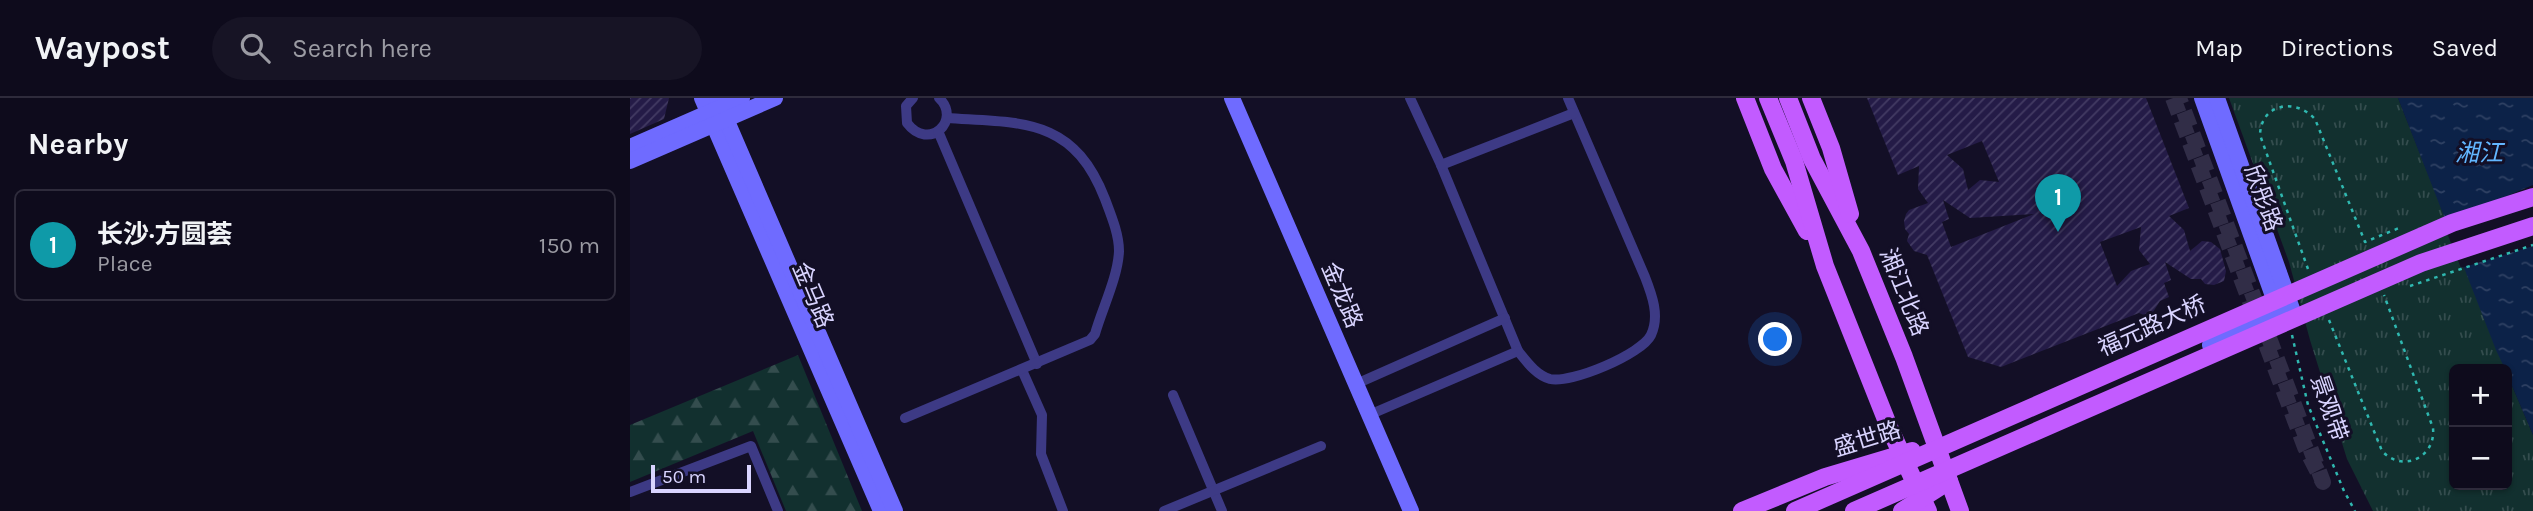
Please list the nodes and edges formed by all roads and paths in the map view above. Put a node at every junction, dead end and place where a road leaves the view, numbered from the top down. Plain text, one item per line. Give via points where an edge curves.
1 (742, 98) edge
2 (775, 98) edge
3 (913, 98) edge
4 (939, 98) edge
5 (1224, 98) edge
6 (1232, 98) edge
7 (1410, 98) edge
8 (1567, 98) edge
9 (1745, 98) edge
10 (1768, 98) edge
11 (1788, 98) edge
12 (1811, 98) edge
13 (2202, 98) edge
14 (2217, 98) edge
15 (715, 110) edge
16 (1574, 113) junction
17 (947, 118) junction
18 (938, 131) junction
19 (630, 147) edge
20 (630, 161) edge
21 (1441, 165) junction
22 (2533, 197) edge
23 (2533, 226) edge
24 (2401, 227) dead end
25 (2533, 245) edge
26 (1861, 251) junction
27 (1825, 266) junction
28 (2312, 279) dead end
29 (2408, 286) dead end
30 (2384, 295) dead end
31 (2285, 309) junction
32 (2328, 317) dead end
33 (1505, 318) junction
34 (2208, 342) dead end
35 (1518, 351) junction
36 (1037, 364) junction
37 (1022, 370) junction
38 (1356, 384) junction
39 (1173, 395) dead end
40 (1369, 415) junction
41 (905, 418) dead end
42 (1936, 444) junction
43 (1321, 446) dead end
44 (1901, 454) junction
45 (1949, 481) junction
46 (1213, 490) junction
47 (630, 492) edge
48 (1925, 505) edge
49 (779, 511) edge
50 (881, 511) edge
51 (895, 511) edge
52 (1063, 511) edge
53 (1164, 511) edge
54 (1222, 511) edge
55 (1403, 511) edge
56 (1411, 511) edge
57 (1742, 511) edge
58 (1795, 511) edge
59 (1854, 511) edge
60 (1902, 511) edge
61 (1960, 511) edge
62 (2355, 511) edge

1 - 15 main road
2 - 15 main road
3 - 18 street via 906,106 912,130 920,135
4 - 17 street
5 - 55 main road, 金龙路
6 - 38 main road, 金龙路
7 - 21 street
8 - 16 street
9 - 27 main road via 1773,169
10 - 27 main road via 1794,161
11 - 26 main road, 湘江北路 via 1812,159
12 - 26 main road
13 - 31 main road, 欣彤路
14 - 31 main road, 欣彤路
15 - 19 main road
15 - 20 main road
15 - 50 main road, 金马路
15 - 51 main road, 金马路
16 - 21 street
16 - 35 street via 1652,296 1652,332 1647,342 1627,355 1572,379 1540,375
17 - 18 street
17 - 36 street via 1021,123 1041,127 1063,140 1087,162 1113,221 1119,253 1095,334 1084,345
18 - 36 street
21 - 33 street
22 - 58 main road, 福元路大桥, bridge via 2452,223
23 - 59 main road, bridge via 2421,263
24 - 28 path via 2365,242 2309,110 2291,103 2274,108 2261,124 2260,135
25 - 29 path
26 - 42 main road, 湘江北路
27 - 44 main road
30 - 32 path via 2433,428 2431,449 2421,457 2400,461 2382,451
31 - 34 main road
31 - 62 path, 景观带 via 2308,405
33 - 35 street
33 - 38 street
35 - 40 street
36 - 37 street
37 - 41 street
37 - 52 street via 1042,415 1041,454
38 - 40 main road, 金龙路
39 - 46 street
40 - 56 main road, 金龙路
42 - 44 main road, 盛世路
42 - 45 main road, 湘江北路
42 - 45 main road, 盛世路 via 2011,429
43 - 46 street
44 - 48 main road
44 - 57 main road, 盛世路 via 1791,489
45 - 48 main road, 盛世路
45 - 61 main road, 湘江北路
46 - 53 street
46 - 54 street
47 - 49 street via 751,446
48 - 60 main road, 盛世路

